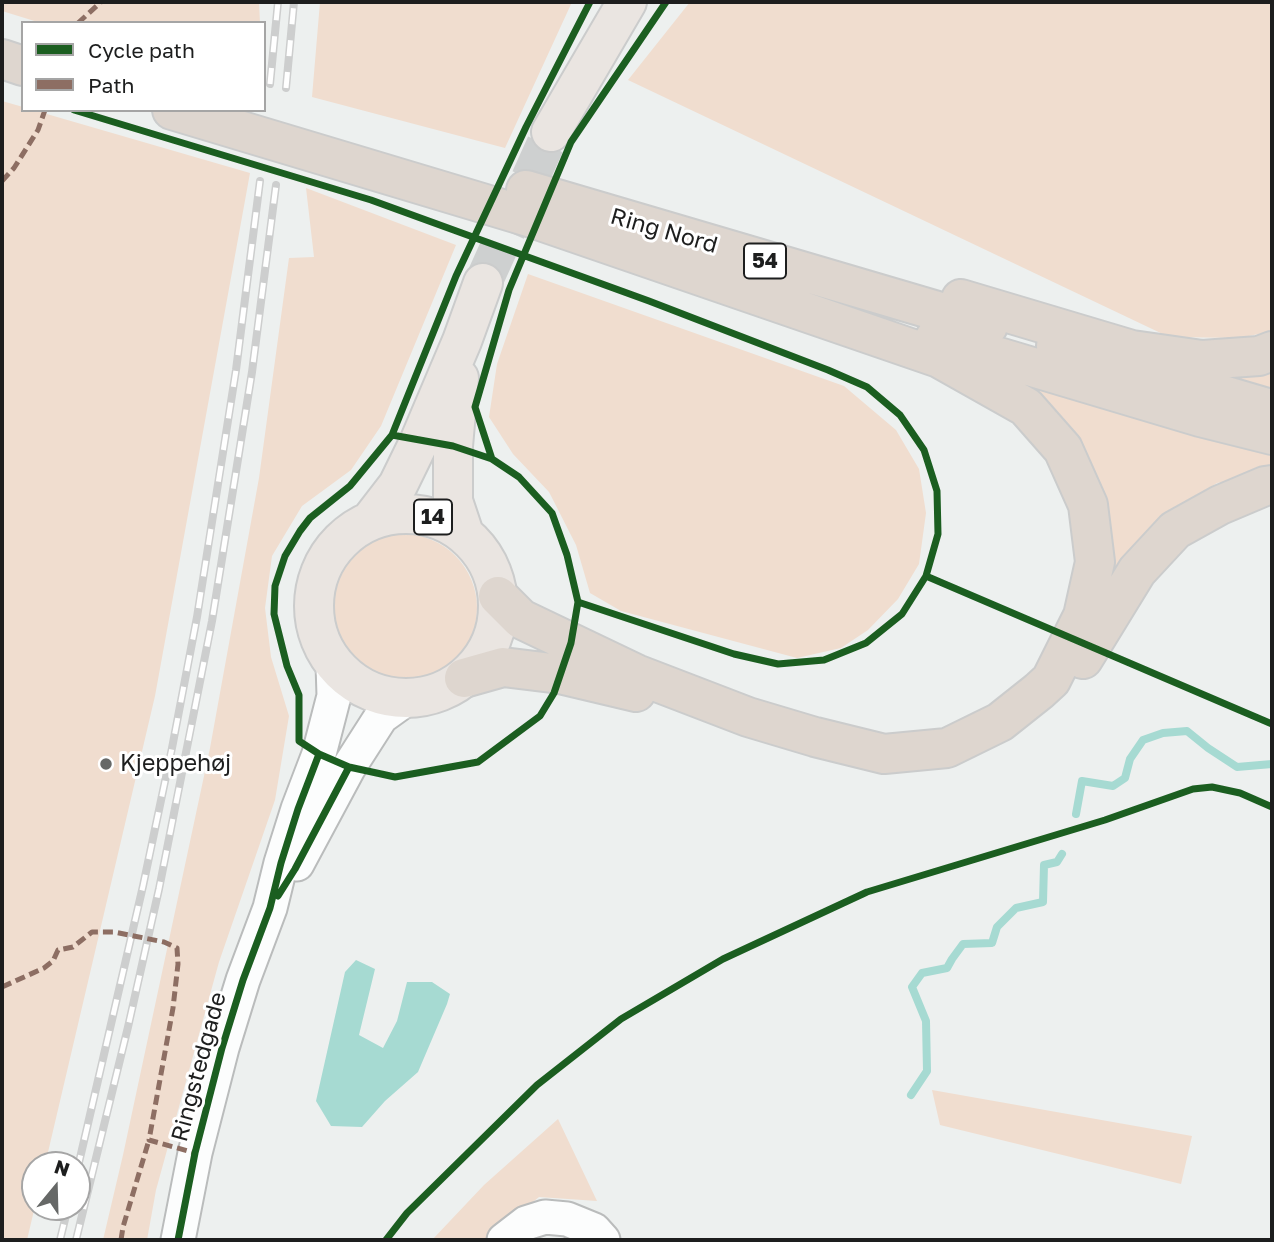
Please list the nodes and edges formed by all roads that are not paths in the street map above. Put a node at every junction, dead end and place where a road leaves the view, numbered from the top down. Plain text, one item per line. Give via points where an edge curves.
1 (626, 2) edge
2 (2, 34) edge
3 (21, 39) edge
4 (2, 59) edge
5 (21, 65) edge
6 (179, 112) edge
7 (265, 112) edge
8 (551, 132) tunnel mouth
9 (526, 216) junction
10 (630, 221) junction
11 (483, 283) tunnel mouth
12 (462, 341) junction
13 (1272, 351) edge
14 (1272, 410) edge
15 (1272, 435) edge
16 (1272, 485) edge
17 (371, 520) junction
18 (464, 534) junction
19 (498, 596) junction
20 (333, 664) junction
21 (464, 678) junction
22 (406, 699) junction
23 (270, 908) junction
24 (178, 1240) edge
25 (505, 1240) edge
26 (603, 1240) edge

1 - 8 main road
2 - 3 highway
4 - 5 highway
6 - 9 highway, 54
7 - 10 highway, Ring Nord / 54
9 - 15 highway, 54
9 - 19 highway via 939,358 1026,407 1063,449 1088,505 1095,562 1083,616 1051,680 1039,691 1000,722 947,748 884,754 748,717 636,674 521,619
10 - 13 highway via 869,272 1132,350 1202,360
10 - 14 highway, Ring Nord / 54
11 - 12 main road, 14
12 - 17 main road, 14 via 398,485
12 - 18 main road, 14 via 453,500
16 - 21 highway via 1220,505 1175,530 1137,571 1063,692 1009,736 952,765 883,771 742,733 630,690 560,674 503,667
17 - 18 main road, 14 via 410,513 447,523
17 - 20 main road, 14 via 346,534 327,556 316,582 313,611 318,639
18 - 19 main road, 14 via 481,551
19 - 21 main road, 14 via 492,642
20 - 22 main road, 14 via 353,683 379,695
20 - 23 street, Ringstedgade via 334,696
21 - 22 main road, 14 via 427,697
22 - 23 street, Ringstedgade via 376,724
23 - 24 street, Ringstedgade via 222,1048
25 - 26 street via 526,1223 545,1217 567,1219 594,1230

